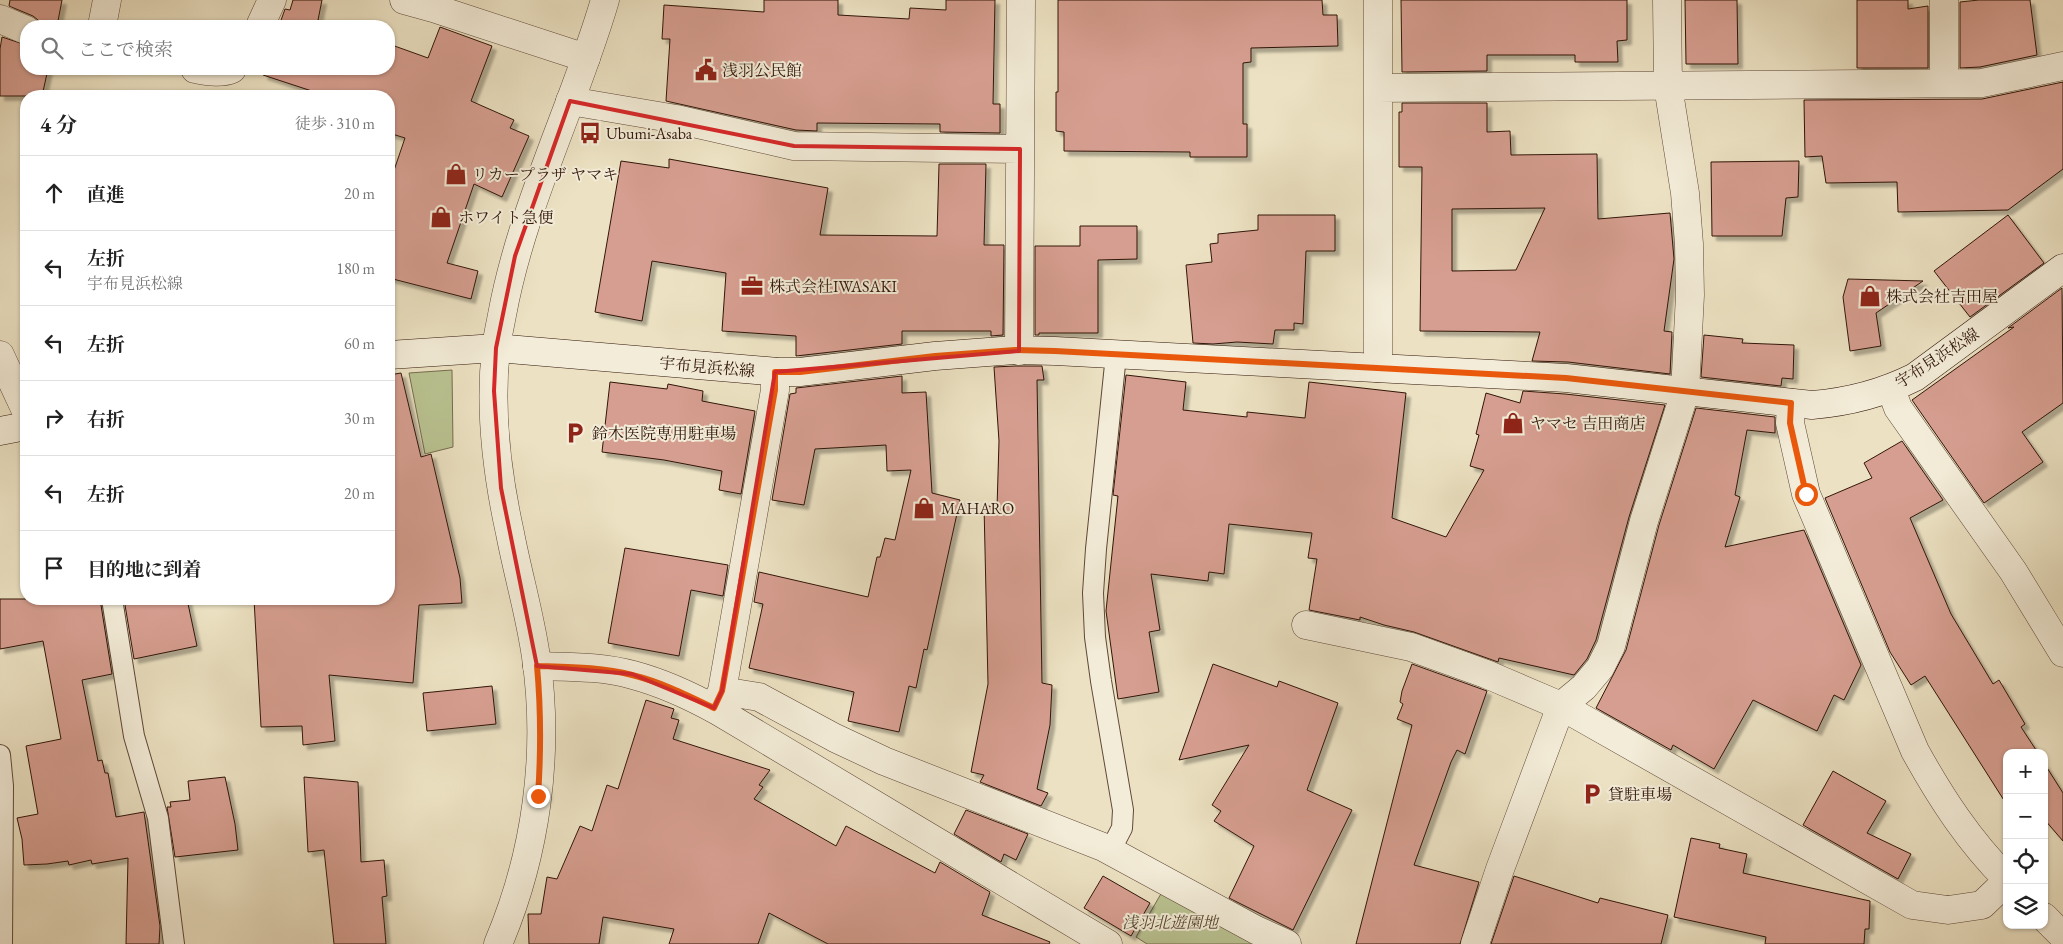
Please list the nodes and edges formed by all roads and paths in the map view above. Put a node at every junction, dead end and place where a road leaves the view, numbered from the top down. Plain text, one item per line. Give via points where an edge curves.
1 (107, 0) edge
2 (272, 0) edge
3 (404, 0) edge
4 (605, 0) edge
5 (1022, 0) edge
6 (1378, 0) edge
7 (1667, 0) edge
8 (1944, 0) edge
9 (0, 19) edge
10 (103, 20) edge
11 (263, 20) edge
12 (20, 27) edge
13 (586, 58) junction
14 (2063, 66) edge
15 (1944, 83) junction
16 (1668, 86) junction
17 (1378, 88) junction
18 (570, 101) junction
19 (1020, 148) junction
20 (2063, 268) edge
21 (496, 348) junction
22 (1019, 350) junction
23 (0, 355) edge
24 (395, 355) edge
25 (1116, 355) junction
26 (1378, 368) junction
27 (775, 372) junction
28 (1891, 389) junction
29 (1685, 392) junction
30 (20, 398) edge
31 (1791, 403) junction
32 (20, 427) edge
33 (0, 431) edge
34 (113, 605) edge
35 (1306, 625) dead end
36 (2063, 653) edge
37 (537, 666) junction
38 (718, 699) junction
39 (1561, 706) junction
40 (0, 755) edge
41 (1110, 851) junction
42 (2003, 876) edge
43 (2003, 884) edge
44 (2048, 921) edge
45 (2063, 936) edge
46 (2, 944) edge
47 (174, 944) edge
48 (498, 944) edge
49 (1108, 944) edge
50 (1287, 944) edge
51 (1475, 944) edge

1 - 10 street
2 - 11 street
3 - 13 street
4 - 13 street
5 - 19 street
6 - 17 street
7 - 16 street
8 - 15 street
9 - 12 street
13 - 18 street
14 - 15 street via 1982,82
15 - 16 street
16 - 17 street
16 - 29 street via 1685,193 1689,244
17 - 26 street
18 - 19 street via 676,119 794,146
18 - 21 street via 516,256
19 - 22 street
20 - 28 street, 宇布見浜松線 via 1938,362
21 - 24 street, 宇布見浜松線
21 - 27 street, 宇布見浜松線
21 - 37 street via 494,392 501,488
22 - 25 street, 宇布見浜松線
22 - 27 street, 宇布見浜松線
23 - 30 street
25 - 26 street, 宇布見浜松線
25 - 41 lane via 1093,593 1095,637 1123,810 1122,828
26 - 29 street, 宇布見浜松線 via 1566,378
27 - 38 street via 775,390
28 - 31 street, 宇布見浜松線 via 1839,403
28 - 36 street via 1898,408 2013,572
29 - 31 street, 宇布見浜松線
29 - 39 street via 1642,528 1611,646 1600,668
31 - 42 street via 1790,423 1806,494 1915,751 1960,825
32 - 33 street
34 - 47 lane via 134,736 158,818
35 - 39 street via 1411,647
37 - 38 street via 632,674
37 - 48 street via 541,704 538,796 519,887
38 - 41 street via 759,697 884,761
38 - 49 street
39 - 43 street via 1912,905 1948,910 1982,905
39 - 51 street
40 - 46 lane via 3,786
41 - 50 street
44 - 45 street

